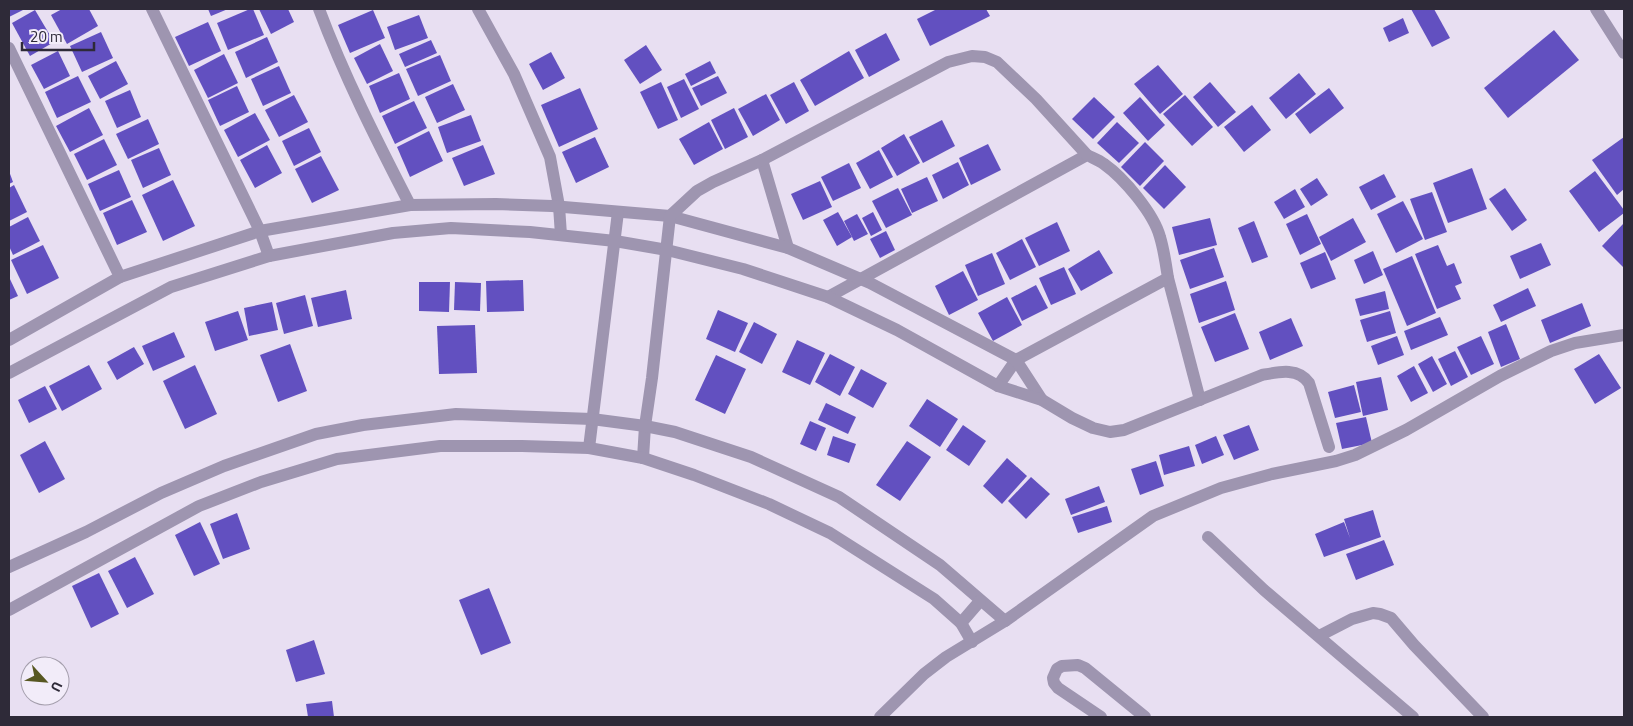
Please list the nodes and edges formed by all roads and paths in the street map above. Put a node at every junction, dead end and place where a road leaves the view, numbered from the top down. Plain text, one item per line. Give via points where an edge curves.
1 (152, 9) edge
2 (319, 9) edge
3 (478, 9) edge
4 (1596, 9) edge
5 (9, 48) edge
6 (1624, 53) edge
7 (1087, 155) junction
8 (762, 160) junction
9 (410, 205) junction
10 (559, 206) junction
11 (618, 212) junction
12 (670, 216) junction
13 (260, 231) junction
14 (561, 236) junction
15 (615, 241) junction
16 (788, 248) junction
17 (667, 250) junction
18 (269, 256) junction
19 (120, 277) junction
20 (1168, 278) junction
21 (861, 279) junction
22 (828, 297) junction
23 (1624, 335) edge
24 (9, 340) edge
25 (1016, 360) junction
26 (9, 373) edge
27 (998, 386) junction
28 (1042, 400) junction
29 (1200, 400) junction
30 (592, 419) junction
31 (645, 426) junction
32 (1329, 447) dead end
33 (589, 448) junction
34 (643, 458) junction
35 (1208, 537) dead end
36 (9, 567) edge
37 (980, 601) junction
38 (9, 610) edge
39 (1005, 621) junction
40 (961, 623) junction
41 (1319, 636) junction
42 (972, 642) junction
43 (880, 717) edge
44 (1101, 717) edge
45 (1145, 717) edge
46 (1413, 717) edge
47 (1483, 717) edge

1 - 13 street
2 - 9 street via 330,39
3 - 10 street via 514,74 550,157
4 - 6 street
5 - 19 street
7 - 8 street via 997,62 972,56 948,62
7 - 20 street via 1117,174 1140,201 1160,237
7 - 21 street
8 - 12 street via 697,191
8 - 16 street
9 - 10 street
9 - 13 street
10 - 11 street
10 - 14 street
11 - 12 street
11 - 15 street
12 - 16 street
12 - 17 street
13 - 18 street
13 - 19 street
14 - 15 street
14 - 18 street via 452,228 393,233
15 - 17 street
15 - 30 street
16 - 21 street
17 - 22 street via 743,269
17 - 31 street
18 - 26 street via 171,287
19 - 24 street
20 - 25 street
20 - 29 street
21 - 22 street
21 - 25 street
22 - 27 street via 897,330
23 - 39 street via 1575,343 1551,351 1355,455 1221,488 1153,516
25 - 27 street
25 - 28 street
27 - 28 street
28 - 29 street via 1093,428 1110,432 1124,430
29 - 32 street via 1262,375 1282,371 1295,373 1307,379 1312,389
30 - 31 street
30 - 33 street
30 - 36 street via 456,414 316,434 224,466 161,493
31 - 34 street
31 - 37 street via 675,432 751,457 838,497 940,564
33 - 34 street
33 - 38 street via 440,446 337,459 261,482 199,506
34 - 40 street via 769,504 830,533 934,599
35 - 41 street
37 - 39 street
37 - 40 street
39 - 42 street
40 - 42 street
41 - 46 street
41 - 47 street via 1352,619 1372,614 1391,618
42 - 43 street via 924,674
44 - 45 street via 1058,688 1053,678 1057,668 1070,664 1085,668

